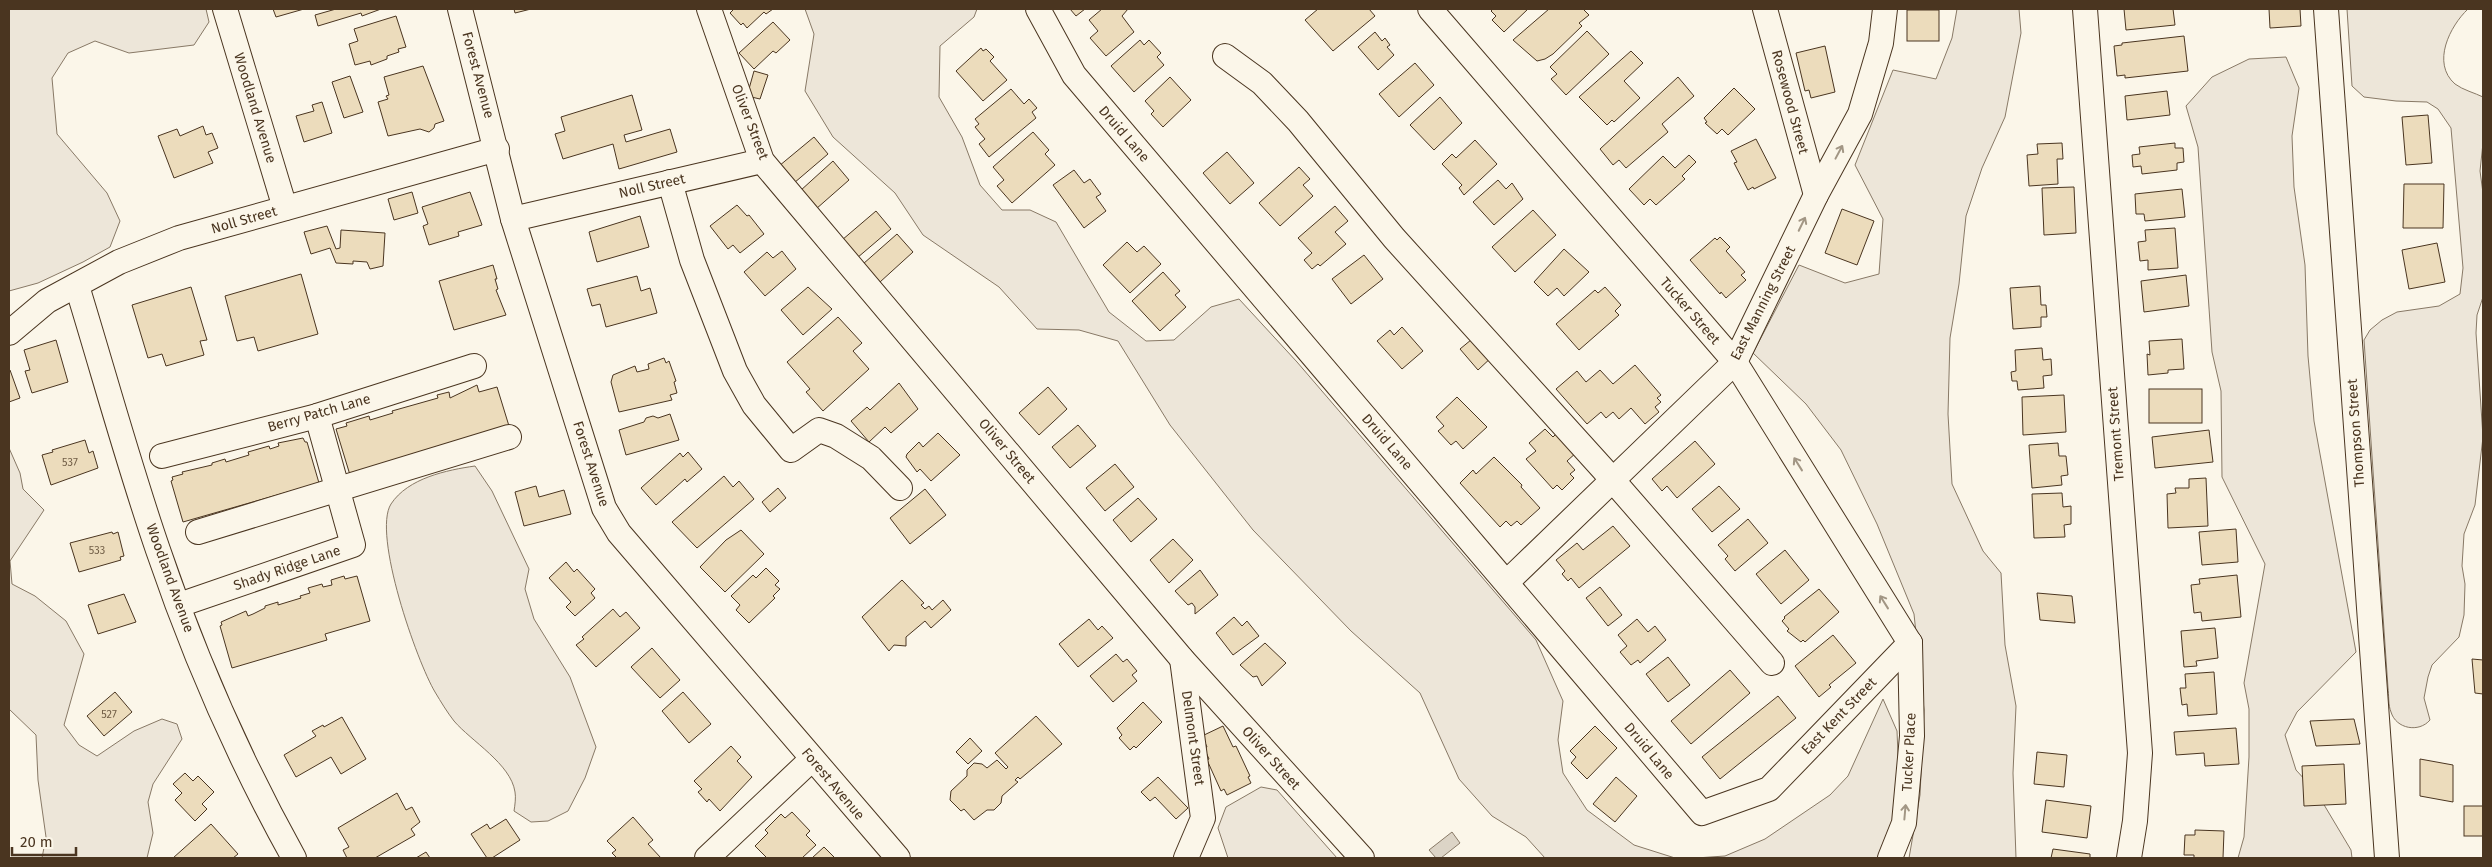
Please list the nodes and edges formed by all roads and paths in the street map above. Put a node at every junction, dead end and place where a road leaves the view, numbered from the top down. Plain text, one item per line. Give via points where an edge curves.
1 (225, 9) edge
2 (460, 9) edge
3 (709, 9) edge
4 (1038, 9) edge
5 (1430, 9) edge
6 (1765, 9) edge
7 (1885, 9) edge
8 (2085, 9) edge
9 (2326, 9) edge
10 (1225, 56) dead end
11 (497, 149) junction
12 (762, 161) junction
13 (670, 182) junction
14 (1816, 195) junction
15 (286, 208) junction
16 (513, 219) junction
17 (77, 286) junction
18 (9, 311) edge
19 (32, 314) junction
20 (9, 333) edge
21 (1735, 362) junction
22 (474, 366) dead end
23 (317, 416) junction
24 (509, 437) dead end
25 (162, 456) dead end
26 (1612, 481) junction
27 (900, 488) dead end
28 (337, 491) junction
29 (198, 532) dead end
30 (1507, 582) junction
31 (178, 605) junction
32 (1910, 643) junction
33 (1182, 659) junction
34 (1772, 664) dead end
35 (812, 759) junction
36 (1769, 789) joint
37 (294, 858) edge
38 (707, 858) edge
39 (898, 858) edge
40 (1186, 858) edge
41 (1362, 858) edge
42 (1890, 858) edge
43 (2129, 858) edge
44 (2387, 858) edge

1 - 15 street, Woodland Avenue
2 - 11 street, Forest Avenue
3 - 12 street, Oliver Street
4 - 30 street, Druid Lane via 1074,75
5 - 21 street, Tucker Street
6 - 14 street, Rosewood Street
14 -> 7 street, East Manning Street via 1860,114 1881,43
8 - 43 street, Tremont Street via 2140,753
9 - 44 street, Thompson Street
10 - 26 street via 1262,83 1298,121 1394,238
11 - 15 street, Noll Street
11 - 16 street, Forest Avenue
12 - 13 street, Noll Street
12 - 33 street, Oliver Street
13 - 16 street, Noll Street
13 - 27 street via 692,260 735,371 754,405 791,450 819,430 836,436 871,458
21 -> 14 street, East Manning Street
15 - 17 street, Noll Street via 179,238 119,262
16 - 35 street, Forest Avenue via 604,508 619,533
17 - 19 street, Noll Street via 47,301
17 - 31 street, Woodland Avenue via 158,551
18 - 19 street
19 - 20 street, Noll Street
21 - 26 street, East Manning Street
32 -> 21 street, Tucker Street
22 - 23 street, Berry Patch Lane
23 - 25 street, Berry Patch Lane
23 - 28 street, Shady Ridge Lane
24 - 28 street
26 - 30 street, East Manning Street
26 - 34 street
28 - 29 street
28 - 31 street, Shady Ridge Lane via 353,545
30 - 36 street, Druid Lane via 1702,813
31 - 37 street, Woodland Avenue via 262,800
32 - 36 street, East Kent Street
42 -> 32 street, Tucker Place via 1904,822 1912,736
33 - 40 street, Delmont Street via 1203,818
33 - 41 street, Oliver Street
35 - 38 street
35 - 39 street, Forest Avenue

